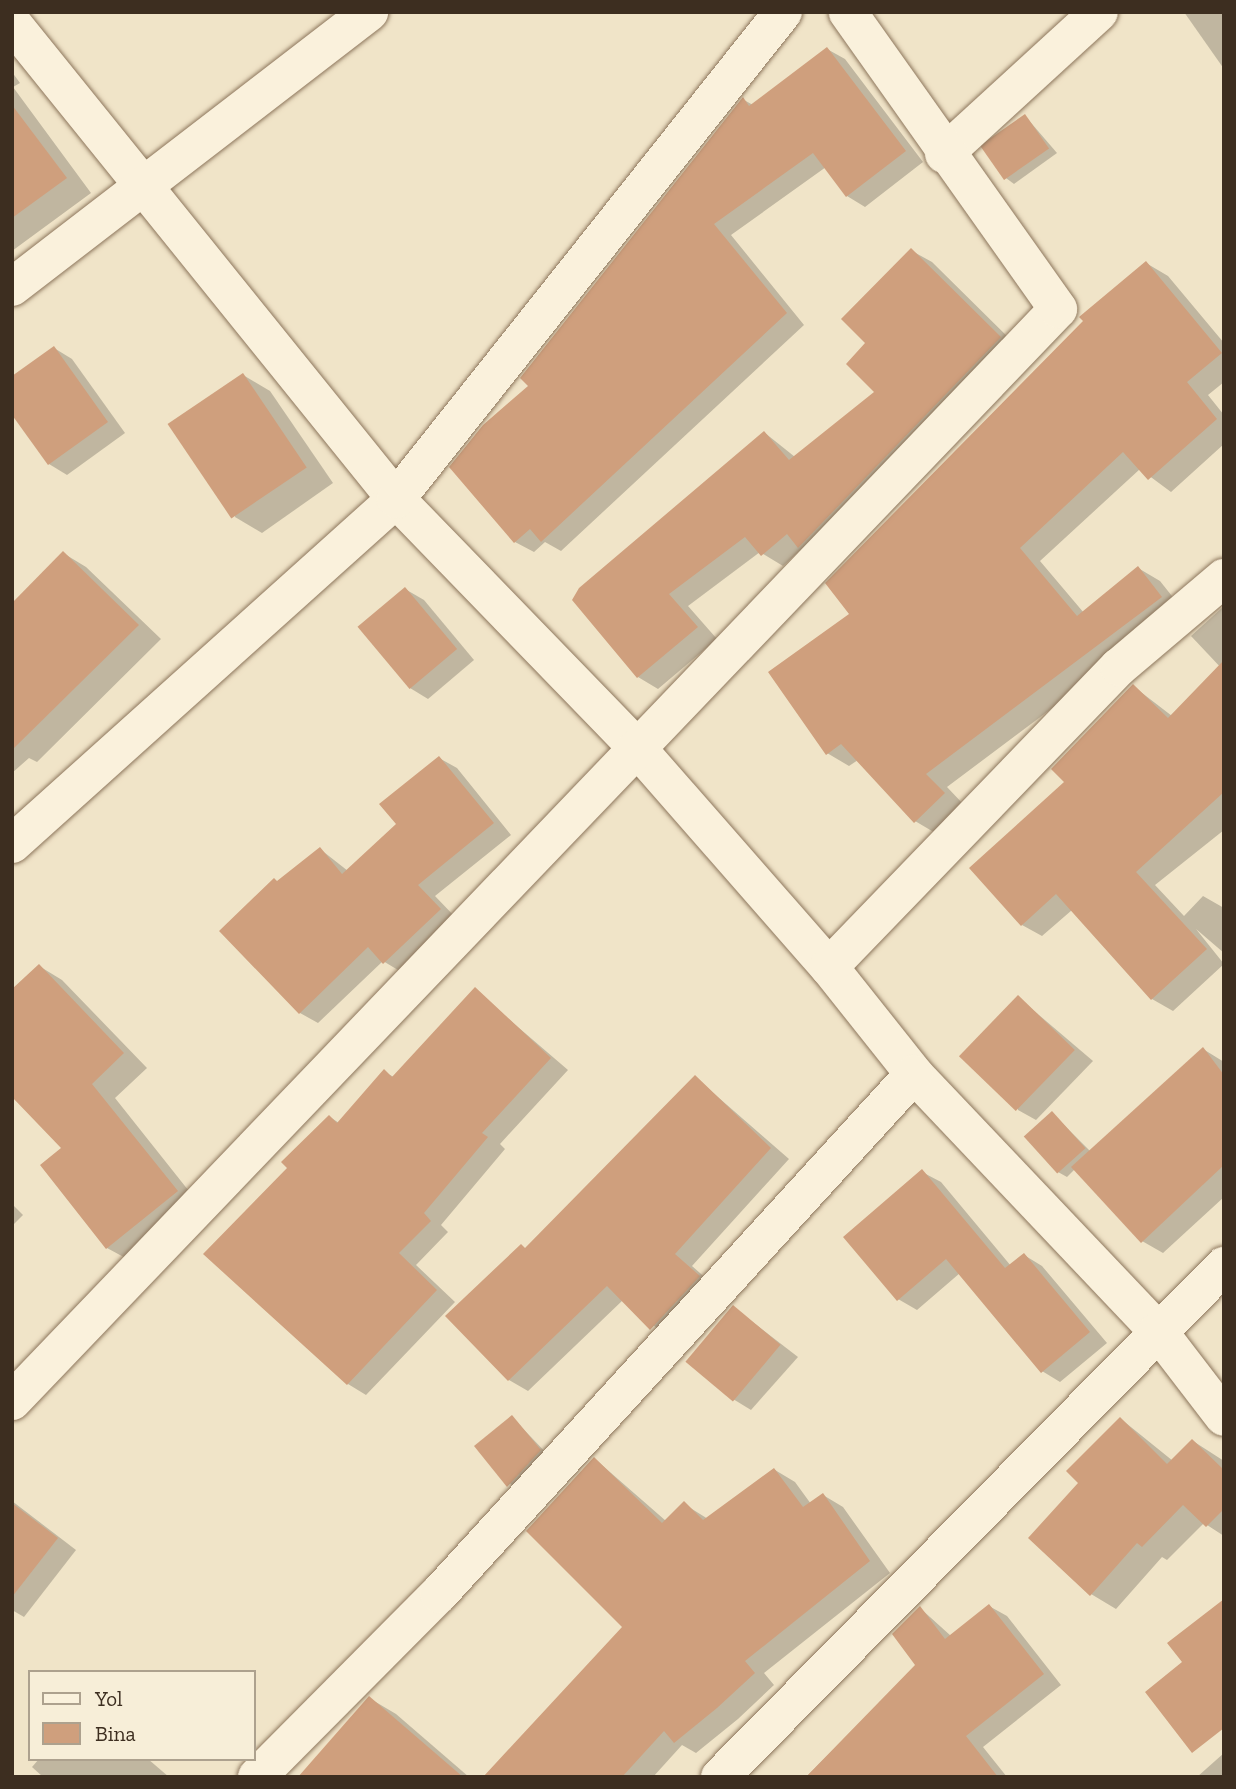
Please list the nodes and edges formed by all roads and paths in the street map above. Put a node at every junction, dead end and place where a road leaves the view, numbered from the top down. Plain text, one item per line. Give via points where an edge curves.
1 (369, 12) edge
2 (783, 12) edge
3 (848, 12) edge
4 (1099, 12) edge
5 (12, 23) edge
6 (944, 155) junction
7 (140, 187) junction
8 (12, 287) edge
9 (397, 499) junction
10 (1224, 578) edge
11 (637, 748) junction
12 (12, 844) edge
13 (829, 967) junction
14 (914, 1074) junction
15 (1224, 1266) edge
16 (1158, 1331) junction
17 (12, 1401) edge
18 (1224, 1418) edge
19 (257, 1777) edge
20 (720, 1777) edge

1 - 7 street
2 - 9 street
3 - 6 street
4 - 6 street
5 - 7 street
6 - 11 street via 1058,309
7 - 8 street
7 - 9 street
9 - 11 street
9 - 12 street
10 - 13 street via 1119,667
11 - 13 street
11 - 17 street
13 - 14 street
14 - 16 street
14 - 19 street via 439,1594
15 - 16 street
16 - 18 street
16 - 20 street

